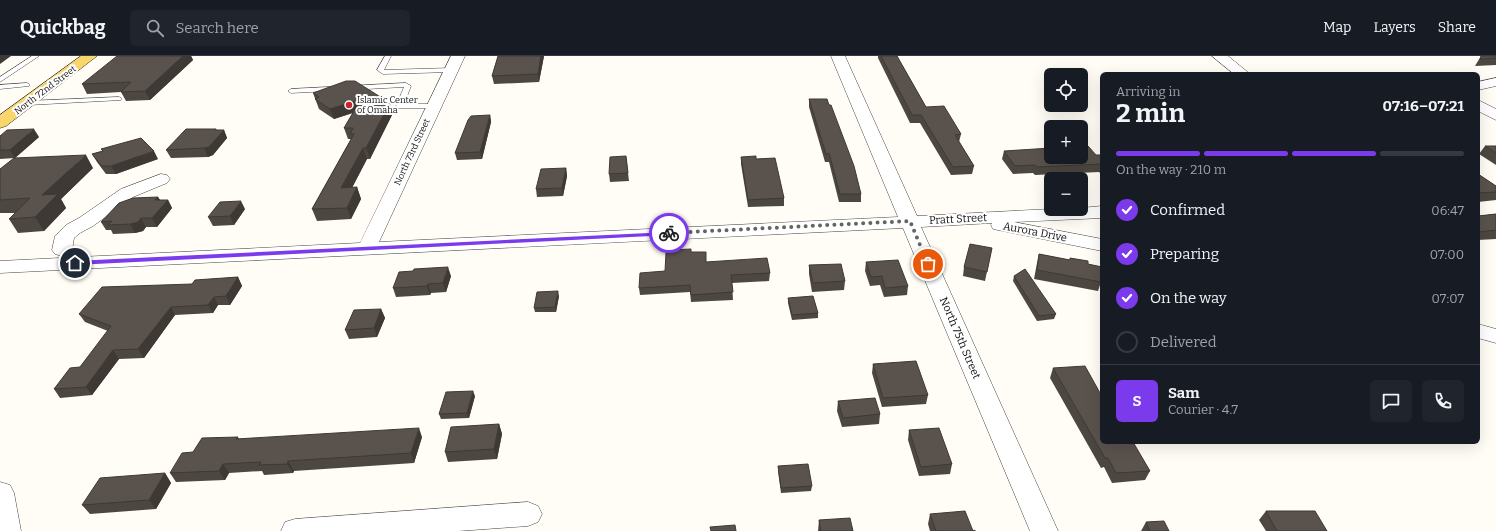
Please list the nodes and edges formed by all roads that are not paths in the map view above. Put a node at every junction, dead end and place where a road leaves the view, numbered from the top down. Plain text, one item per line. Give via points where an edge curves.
1 (36, 56) edge
2 (68, 56) edge
3 (90, 56) edge
4 (388, 56) edge
5 (838, 56) edge
6 (1219, 56) edge
7 (454, 63) edge
8 (1240, 72) edge
9 (0, 80) edge
10 (1496, 82) edge
11 (27, 86) junction
12 (1480, 86) edge
13 (0, 87) edge
14 (291, 91) dead end
15 (119, 99) dead end
16 (4, 102) dead end
17 (28, 103) junction
18 (434, 106) junction
19 (1480, 106) edge
20 (1496, 115) edge
21 (0, 124) edge
22 (161, 179) dead end
23 (1100, 212) edge
24 (968, 219) junction
25 (910, 221) junction
26 (1100, 245) edge
27 (367, 248) junction
28 (45, 265) junction
29 (0, 267) edge
30 (1480, 332) edge
31 (1496, 336) edge
32 (0, 493) edge
33 (528, 514) dead end
34 (7, 531) edge
35 (295, 531) edge
36 (1044, 531) edge

1 - 9 lane
2 - 11 main road, North 72nd Street
3 - 17 main road, North 72nd Street
4 - 7 lane via 380,70 383,72
5 - 25 street, North 75th Street
6 - 8 street
7 - 18 street, North 73rd Street
10 - 12 street
11 - 13 lane
11 - 16 main road, North 72nd Street
14 - 18 lane via 406,85 408,86 400,106
15 - 17 lane
17 - 21 main road, North 72nd Street
18 - 27 street, North 73rd Street
19 - 20 street
22 - 28 street via 127,193 101,210 86,222 89,229 82,237
23 - 24 street, Pratt Street
24 - 25 street, Pratt Street
24 - 26 street, Aurora Drive
25 - 27 street, Pratt Street
25 - 36 street, North 75th Street
27 - 28 street, Pratt Street
28 - 29 street, Pratt Street
30 - 31 street
32 - 34 street
33 - 35 street

